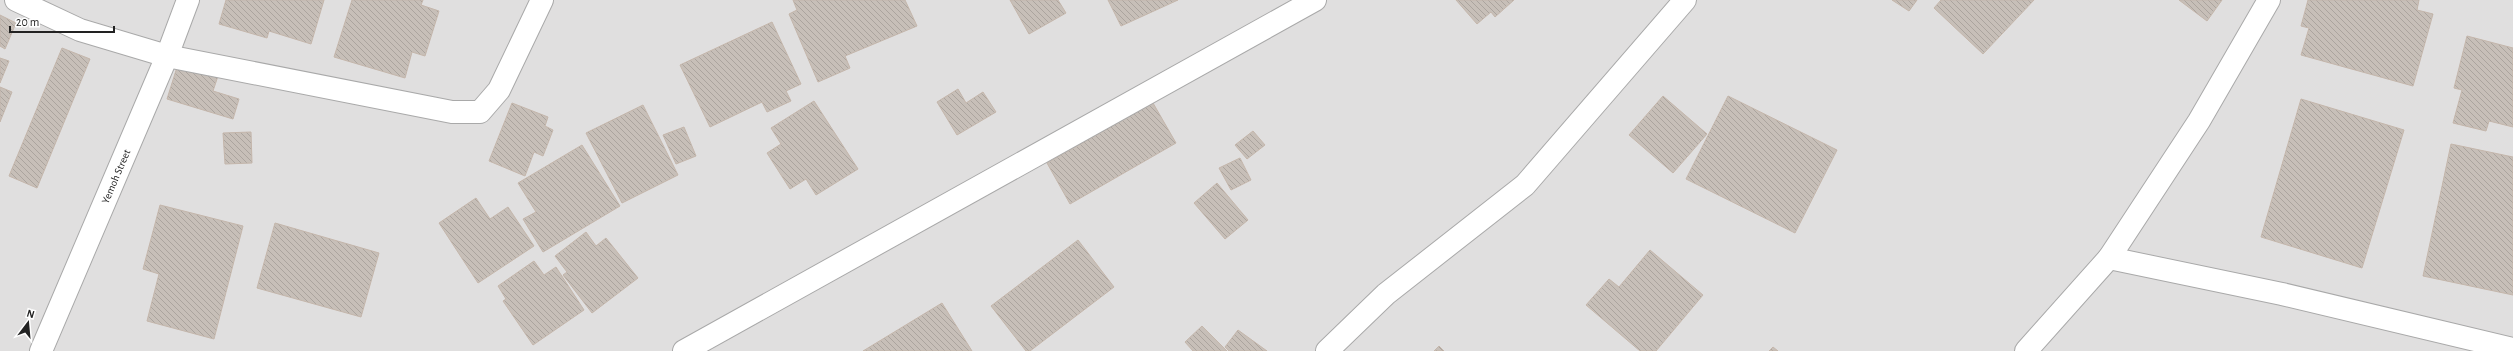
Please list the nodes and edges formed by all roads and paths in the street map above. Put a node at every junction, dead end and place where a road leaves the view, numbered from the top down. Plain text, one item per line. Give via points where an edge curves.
1 (16, 0) edge
2 (188, 0) edge
3 (542, 0) edge
4 (1315, 0) edge
5 (1685, 0) edge
6 (2269, 0) edge
7 (167, 56) junction
8 (2109, 258) junction
9 (2513, 349) edge
10 (41, 351) edge
11 (684, 351) edge
12 (1327, 351) edge
13 (2026, 351) edge

1 - 7 street via 80,30
2 - 7 street, Yemoh Street
3 - 7 street via 499,90 480,112 452,112
4 - 11 street
5 - 12 street via 1525,185 1386,294
6 - 8 street via 2199,121
7 - 10 street, Yemoh Street
8 - 9 street via 2282,294
8 - 13 street

